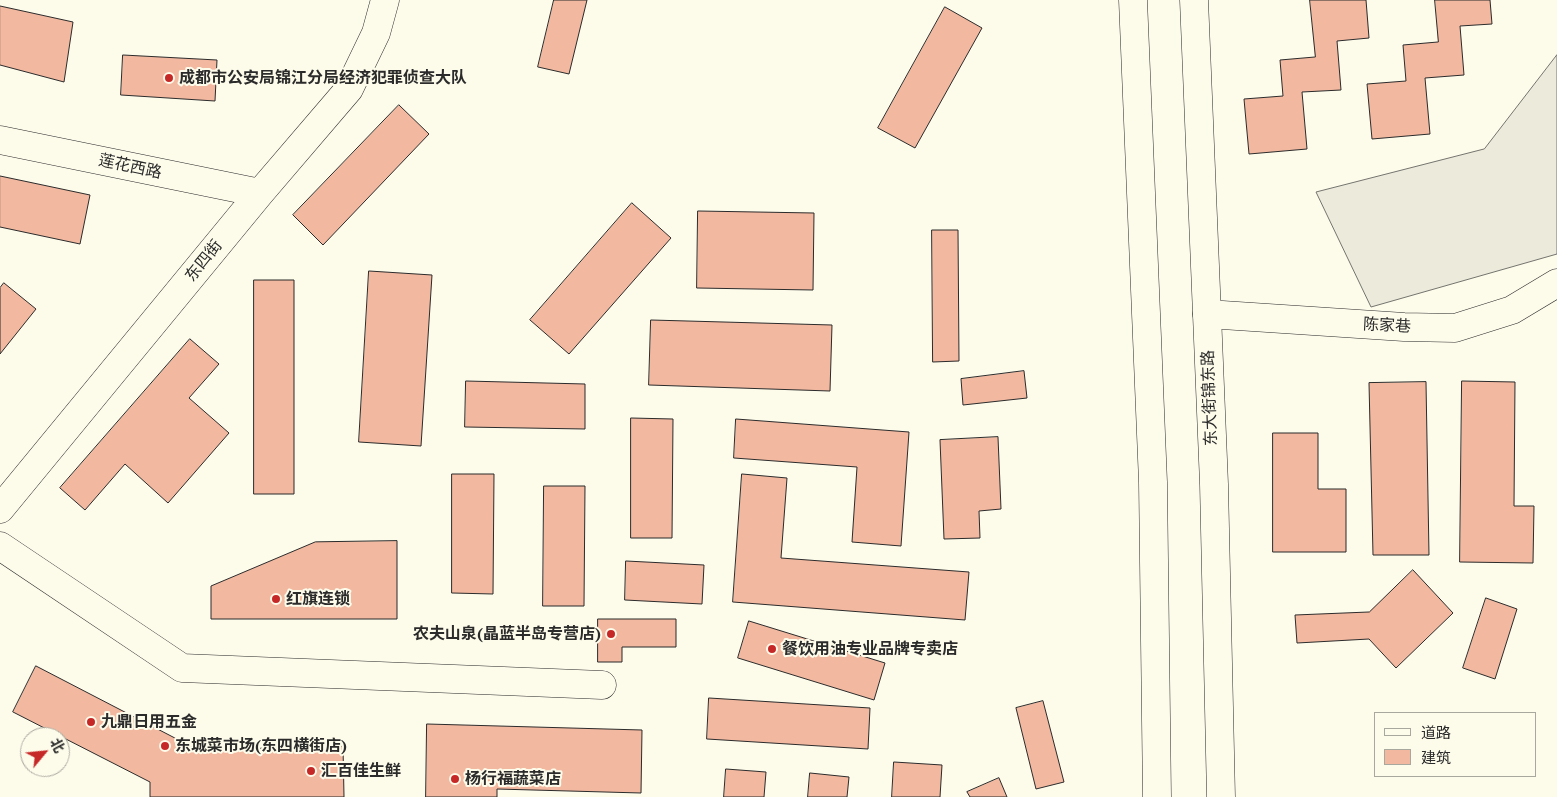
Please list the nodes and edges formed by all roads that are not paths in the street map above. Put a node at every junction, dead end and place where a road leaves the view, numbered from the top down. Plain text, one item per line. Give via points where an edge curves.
1 (385, 0) edge
2 (1133, 0) edge
3 (1194, 0) edge
4 (0, 140) edge
5 (260, 194) junction
6 (1557, 283) edge
7 (1207, 314) junction
8 (0, 509) edge
9 (0, 546) edge
10 (602, 685) dead end
11 (1157, 797) edge
12 (1221, 797) edge

1 - 5 street, 东四街 via 376,33 349,89
2 - 11 street via 1154,482
3 - 7 street, 东大街锦东路
4 - 5 street, 莲花西路
5 - 8 street, 东四街
6 - 7 street, 陈家巷 via 1512,310 1455,328
7 - 12 street, 东大街锦东路
9 - 10 street via 182,668

